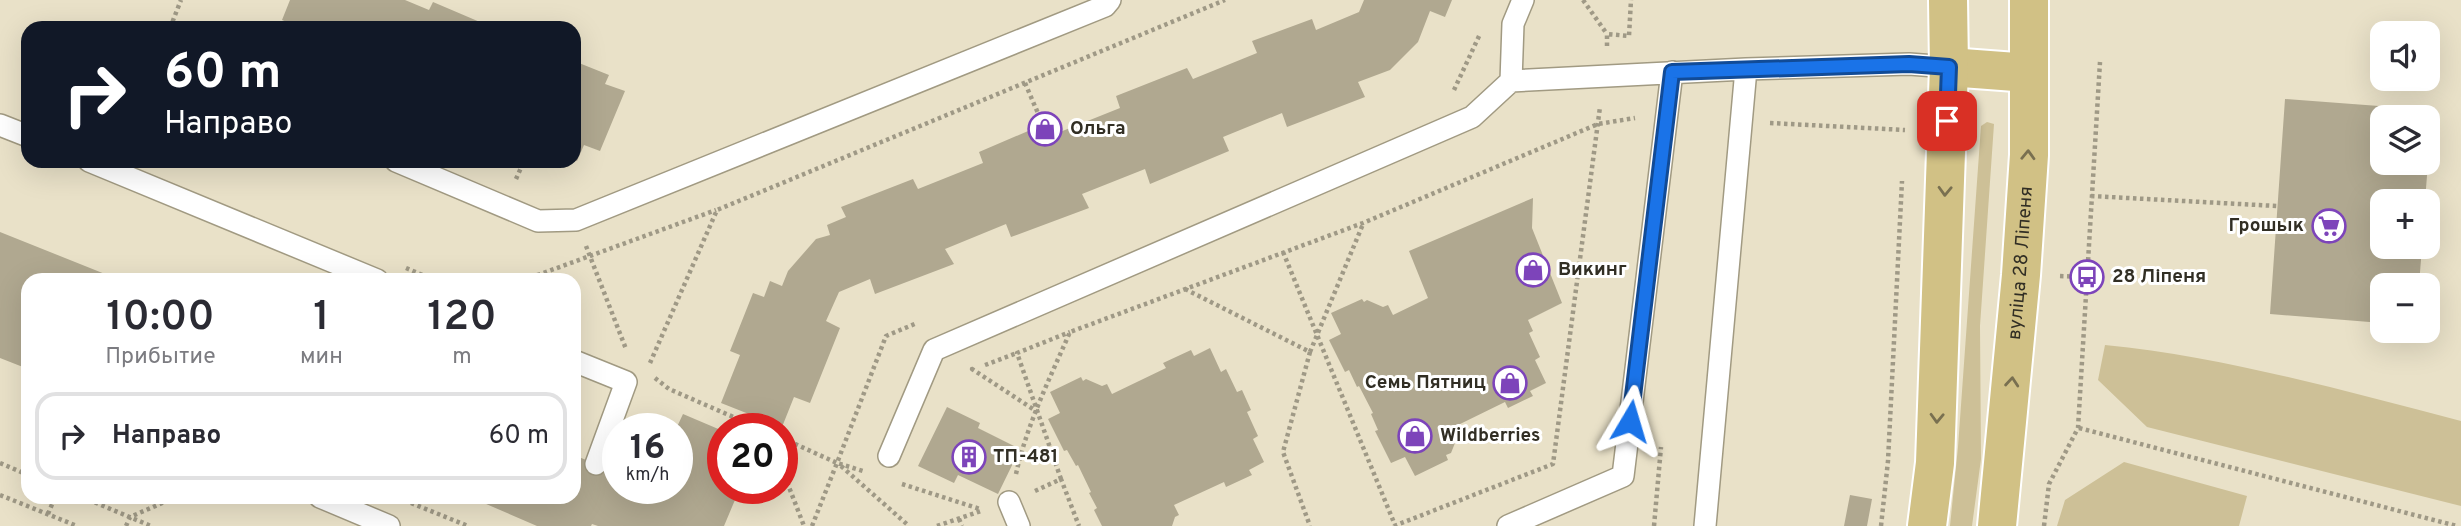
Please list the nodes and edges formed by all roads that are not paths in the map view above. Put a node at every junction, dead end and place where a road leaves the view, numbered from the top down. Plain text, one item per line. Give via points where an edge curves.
1 (1110, 0) edge
2 (1523, 0) edge
3 (1948, 0) edge
4 (2029, 0) edge
5 (1949, 67) junction
6 (1746, 68) junction
7 (1672, 72) junction
8 (2029, 74) junction
9 (1511, 81) junction
10 (0, 125) edge
11 (21, 133) edge
12 (105, 168) edge
13 (413, 168) edge
14 (344, 273) edge
15 (581, 364) edge
16 (889, 456) dead end
17 (596, 464) dead end
18 (1009, 502) road end
19 (337, 504) edge
20 (389, 526) edge
21 (1018, 526) edge
22 (1508, 526) edge
23 (1705, 526) edge
24 (1927, 526) edge
25 (1997, 526) edge

1 - 13 lane via 1105,6 576,220 538,221
2 - 9 lane via 1513,24
3 - 5 main road
4 - 8 main road, вуліца 28 Ліпеня
5 - 6 lane
5 - 8 main road
5 -> 24 main road via 1936,463
6 - 7 lane
6 - 23 lane
7 - 9 lane
7 - 22 lane via 1623,476
25 -> 8 main road, вуліца 28 Ліпеня via 2021,275
9 - 16 lane via 1472,117 934,350
10 - 11 lane
12 - 14 lane
15 - 17 lane via 626,382
18 - 21 lane
19 - 20 lane

